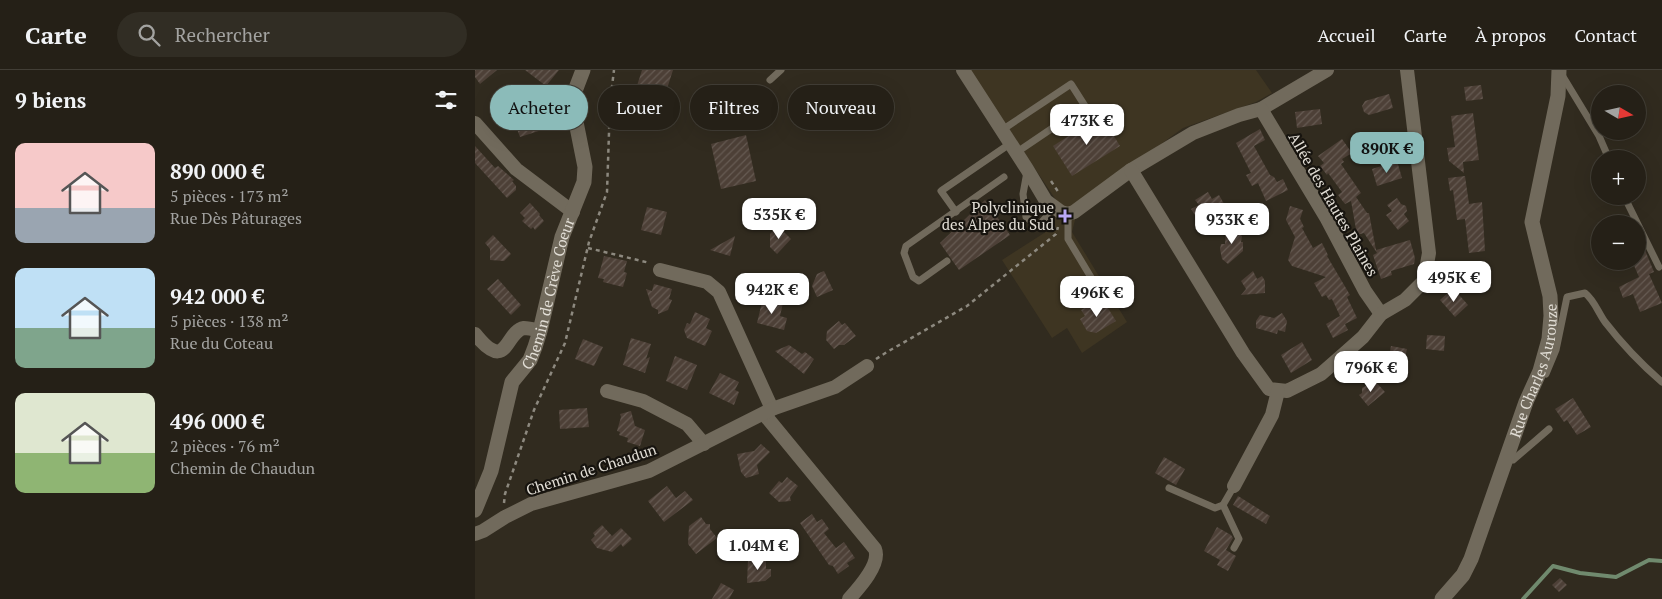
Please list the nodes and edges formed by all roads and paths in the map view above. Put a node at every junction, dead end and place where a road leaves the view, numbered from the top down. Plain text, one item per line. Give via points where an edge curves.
1 (583, 70) edge
2 (615, 70) edge
3 (781, 70) edge
4 (963, 70) edge
5 (1327, 70) edge
6 (1407, 70) edge
7 (1559, 70) edge
8 (770, 80) dead end
9 (1261, 109) junction
10 (475, 123) edge
11 (1002, 130) junction
12 (1014, 148) junction
13 (1605, 150) edge
14 (1027, 169) junction
15 (1131, 170) junction
16 (1047, 175) dead end
17 (1005, 178) dead end
18 (1628, 205) edge
19 (1060, 207) junction
20 (573, 212) junction
21 (956, 212) junction
22 (588, 248) junction
23 (947, 261) dead end
24 (1659, 266) dead end
25 (660, 270) joint
26 (1101, 294) dead end
27 (1381, 314) junction
28 (540, 331) junction
29 (475, 334) edge
30 (867, 366) joint
31 (1662, 382) edge
32 (1531, 390) junction
33 (607, 391) dead end
34 (1279, 391) junction
35 (768, 412) junction
36 (1549, 429) dead end
37 (704, 444) junction
38 (1506, 460) junction
39 (1234, 486) joint
40 (1169, 488) dead end
41 (1223, 505) junction
42 (475, 510) edge
43 (505, 517) junction
44 (475, 534) edge
45 (1234, 548) dead end
46 (849, 599) edge
47 (1442, 599) edge

1 - 20 street, Chemin de Crève Coeur via 573,107 585,167 584,182
2 - 22 path via 610,103 607,192
3 - 8 lane
4 - 11 street
5 - 9 street
6 - 27 street via 1429,254 1424,281 1405,300
7 - 13 lane
7 - 32 street, Rue Charles Aurouze via 1558,96 1531,222 1545,270 1551,316 1549,339
9 - 15 street via 1193,133
9 - 27 street, Allée des Hautes Plaines
10 - 20 street via 516,169
11 - 12 street
11 - 12 lane via 1071,84 1085,106
12 - 14 street
12 - 21 lane via 941,191
14 - 19 street
14 - 19 lane via 1023,194 1026,218 1040,224
15 - 19 street via 1075,212
15 - 34 street via 1243,353 1269,390
16 - 19 path
17 - 21 lane
18 - 24 lane
19 - 26 lane via 1068,239
19 - 30 path via 1056,234 967,306
20 - 28 street, Chemin de Crève Coeur via 556,258
21 - 23 lane via 906,246 904,253 913,277 919,281
22 - 25 path via 654,264
22 - 43 path via 565,343 534,410 505,494
25 - 35 street via 707,282 719,292
27 - 34 street via 1363,338 1321,374 1287,391
28 - 29 street via 524,328 504,349 497,351 484,346
28 - 42 street, Chemin de Crève Coeur via 530,360 513,382 491,471
30 - 35 street, Chemin de Chaudun via 835,387
31 - 32 lane via 1642,365 1585,293 1567,297 1557,350 1540,387
32 - 38 street, Rue Charles Aurouze
33 - 37 street via 643,401 687,424
34 - 39 street via 1272,415
35 - 37 street, Chemin de Chaudun
35 - 46 street via 875,549 877,559
36 - 38 lane via 1513,460
37 - 43 street, Chemin de Chaudun via 649,471 531,504
38 - 47 street, Rue Charles Aurouze via 1471,559 1463,575
39 - 41 lane
40 - 41 lane via 1215,508
41 - 45 lane via 1239,539
43 - 44 street, Chemin de Chaudun

